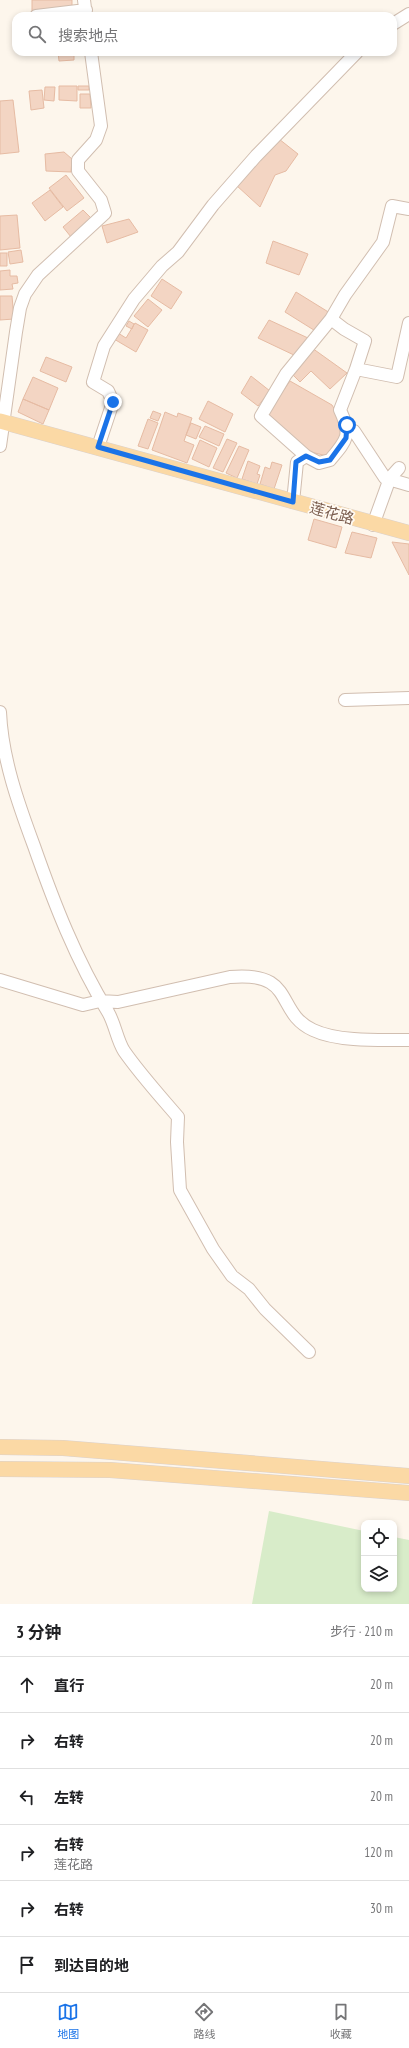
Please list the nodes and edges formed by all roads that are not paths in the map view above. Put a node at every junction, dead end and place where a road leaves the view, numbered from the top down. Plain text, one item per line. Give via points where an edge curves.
1 (85, 9) edge
2 (64, 12) edge
3 (409, 14) edge
4 (397, 22) edge
5 (92, 56) edge
6 (353, 56) edge
7 (409, 209) edge
8 (332, 319) junction
9 (409, 323) edge
10 (356, 369) junction
11 (1, 422) edge
12 (354, 431) dead end
13 (0, 446) edge
14 (98, 447) junction
15 (306, 456) junction
16 (399, 468) dead end
17 (389, 480) junction
18 (409, 485) edge
19 (293, 502) junction
20 (373, 525) junction
21 (409, 534) edge
22 (409, 698) edge
23 (345, 700) dead end
24 (0, 712) edge
25 (2, 737) edge
26 (0, 980) edge
27 (100, 1001) junction
28 (409, 1040) edge
29 (309, 1352) dead end
30 (0, 1447) edge
31 (0, 1469) edge
32 (409, 1476) edge
33 (409, 1493) edge

1 - 2 street
3 - 4 street
5 - 11 street via 101,126 96,140 78,160 78,171 101,200 105,213 38,275 25,294 19,313
6 - 14 street via 256,156 213,205 178,252 162,266 134,299 110,335 104,346 94,382 108,391 113,402
7 - 8 street via 392,206 383,242 349,289
8 - 10 street via 365,341
8 - 15 street via 286,374 261,416
9 - 10 street via 397,377
10 - 15 street via 340,410 347,425 346,438 330,460 319,462
11 - 13 street
11 - 14 main road, 莲花路
12 - 17 street via 385,478
14 - 19 main road, 莲花路
15 - 19 street via 296,462
16 - 17 street
17 - 18 street
17 - 20 street
19 - 20 main road, 莲花路
20 - 21 main road, 莲花路
22 - 23 street
24 - 25 street
25 - 27 street via 15,794 46,880 69,937
26 - 27 street via 83,1005
27 - 28 street via 118,1002 249,975 266,979 273,984 285,997 296,1018 312,1030 334,1038
27 - 29 street via 124,1050 178,1117 180,1190 213,1249 232,1276 249,1289 265,1309
30 - 32 main road via 63,1448
31 - 33 main road via 110,1470

